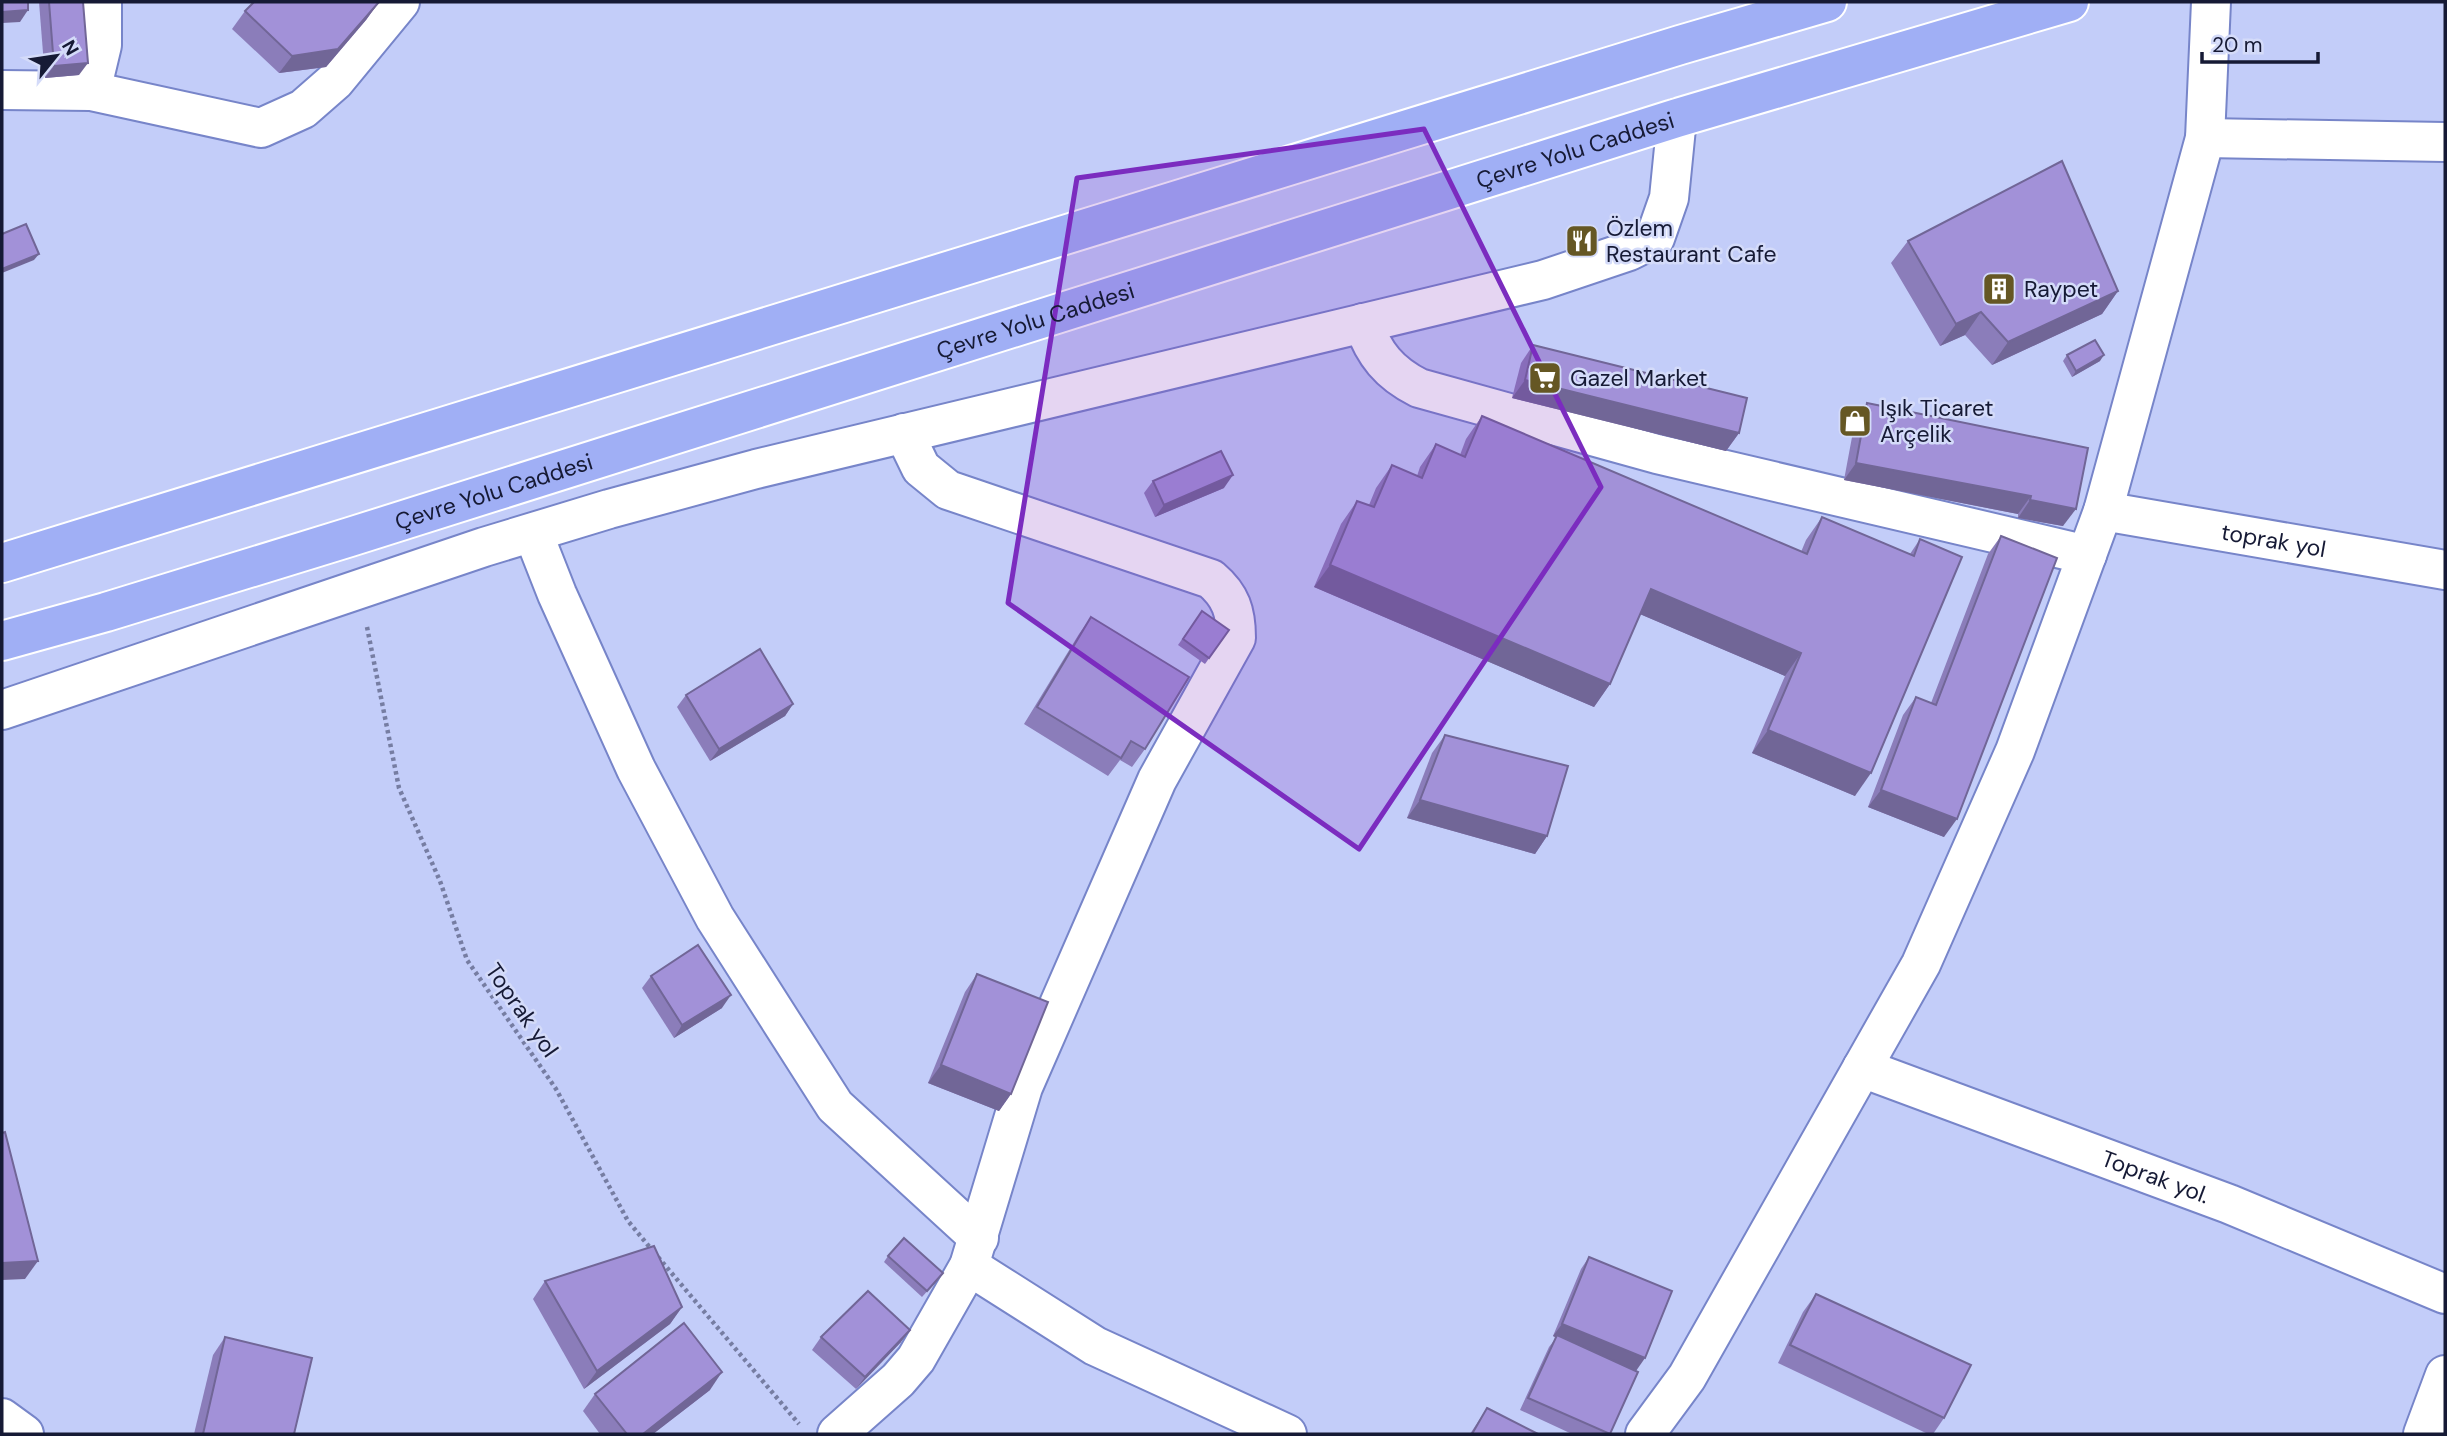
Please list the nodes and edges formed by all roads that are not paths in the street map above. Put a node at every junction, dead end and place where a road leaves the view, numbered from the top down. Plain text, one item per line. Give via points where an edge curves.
1 (102, 2) edge
2 (400, 2) edge
3 (1827, 2) edge
4 (2069, 2) edge
5 (2211, 2) edge
6 (2, 90) edge
7 (91, 91) junction
8 (1677, 118) junction
9 (2204, 138) junction
10 (2445, 142) edge
11 (1363, 323) junction
12 (904, 433) junction
13 (2103, 510) junction
14 (533, 533) junction
15 (2087, 555) junction
16 (2, 563) edge
17 (2445, 570) edge
18 (106, 612) junction
19 (2, 641) edge
20 (2, 652) edge
21 (2, 710) edge
22 (1862, 1069) junction
23 (974, 1252) junction
24 (2445, 1294) edge
25 (2445, 1375) edge
26 (2, 1418) edge
27 (24, 1434) edge
28 (837, 1434) edge
29 (1287, 1434) edge
30 (1645, 1434) edge
31 (2423, 1434) edge

1 - 7 street via 102,45
2 - 7 street via 335,81 303,109 261,128
3 - 16 highway
4 - 8 highway, Çevre Yolu Caddesi
5 - 9 street
6 - 7 street
8 - 11 street via 1669,198 1655,237 1629,251 1543,280
8 - 18 highway, Çevre Yolu Caddesi
9 - 10 street
9 - 13 street
11 - 12 street
11 - 15 street via 1384,363 1419,388 1657,454
12 - 14 street via 756,469
12 - 23 street via 921,468 948,491 1211,579 1232,603 1236,620 1236,638 1157,780 1023,1087
13 - 15 street
13 - 17 street, toprak yol
14 - 21 street
14 - 23 street via 636,769 715,918 835,1106
15 - 22 street via 2010,764 1921,964
18 - 19 highway, Çevre Yolu Caddesi
18 - 20 highway
22 - 24 street, Toprak yol. via 2229,1204
22 - 30 street via 1687,1377
23 - 28 street via 916,1359
23 - 29 street via 1095,1346
25 - 31 street
26 - 27 street

